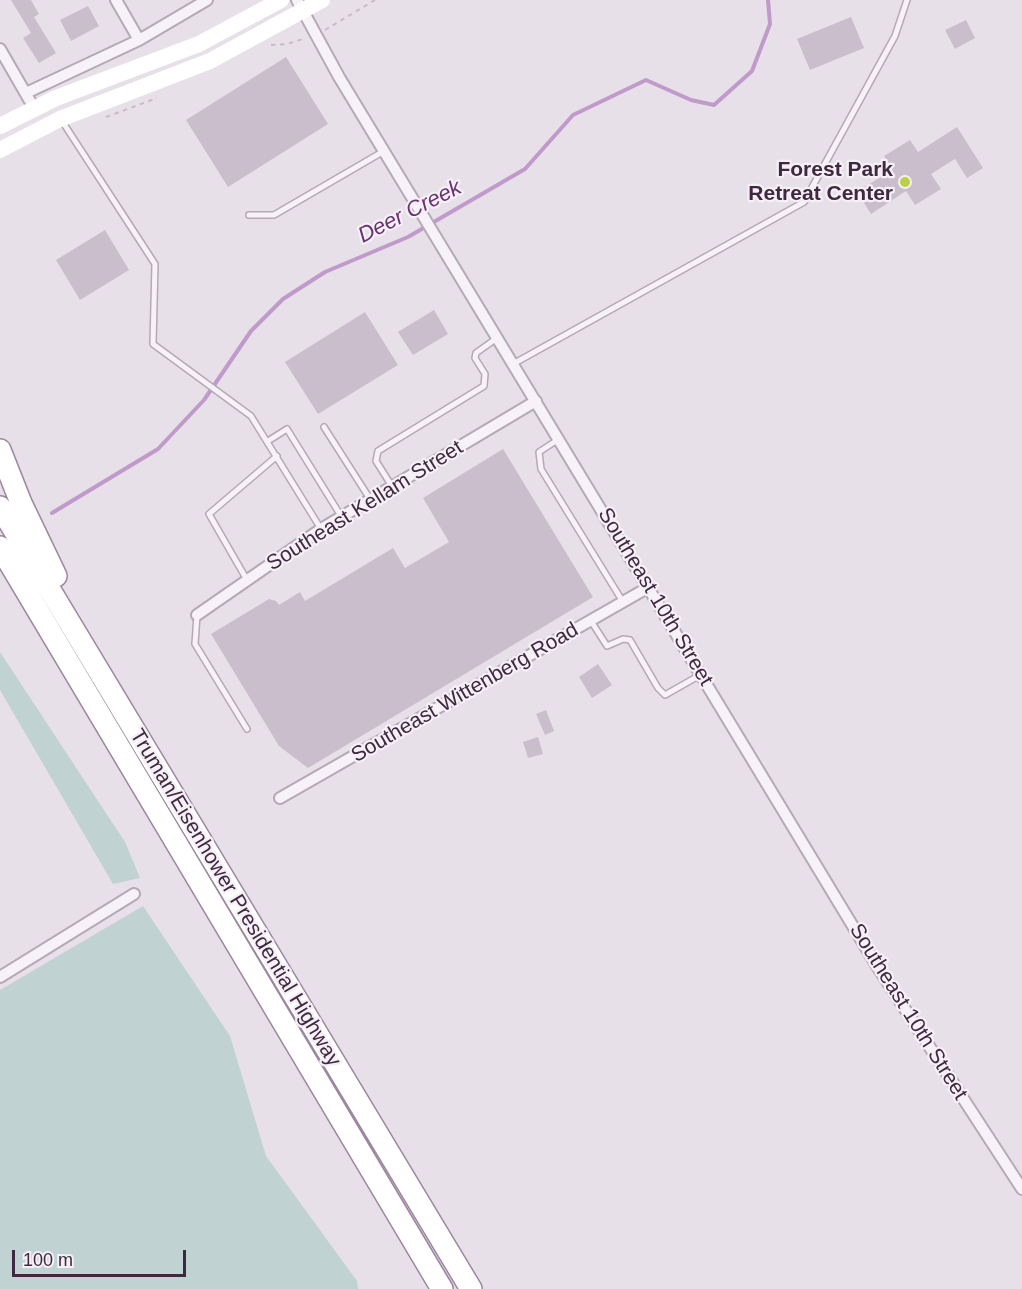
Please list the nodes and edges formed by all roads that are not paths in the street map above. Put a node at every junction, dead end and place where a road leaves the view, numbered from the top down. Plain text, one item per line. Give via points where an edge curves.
1 (116, 0) edge
2 (207, 0) edge
3 (281, 0) edge
4 (321, 0) edge
5 (907, 0) edge
6 (300, 5) edge
7 (139, 40) junction
8 (0, 49) edge
9 (30, 101) junction
10 (60, 119) junction
11 (0, 126) edge
12 (0, 150) edge
13 (384, 151) junction
14 (249, 215) dead end
15 (497, 338) junction
16 (513, 364) junction
17 (536, 401) junction
18 (324, 427) dead end
19 (559, 439) junction
20 (268, 441) junction
21 (0, 450) edge
22 (277, 456) junction
23 (393, 488) junction
24 (370, 501) junction
25 (0, 507) edge
26 (342, 518) junction
27 (321, 529) junction
28 (0, 547) edge
29 (0, 573) edge
30 (247, 580) junction
31 (649, 587) junction
32 (623, 602) junction
33 (197, 615) joint
34 (591, 621) junction
35 (702, 674) junction
36 (84, 687) junction
37 (133, 729) junction
38 (247, 729) dead end
39 (280, 798) dead end
40 (134, 894) dead end
41 (0, 977) edge
42 (1022, 1189) edge
43 (390, 1202) junction
44 (436, 1231) junction
45 (430, 1289) edge
46 (442, 1289) edge
47 (471, 1289) edge
48 (482, 1289) edge

1 - 7 street
2 - 7 street
3 - 9 street via 199,44
4 - 6 street
5 - 16 lane via 895,36 804,202
6 - 10 street via 192,69
6 - 13 street, Southeast 10th Street
7 - 9 street
8 - 9 street
9 - 11 street
10 - 12 street
10 - 20 lane via 155,264 153,344 243,408
13 - 14 lane via 274,215
13 - 15 street, Southeast 10th Street
15 - 16 street, Southeast 10th Street
15 - 23 lane via 476,353 485,374 484,386 378,452 376,461
16 - 17 street, Southeast 10th Street
17 - 19 street, Southeast 10th Street
17 - 23 street, Southeast Kellam Street
18 - 24 lane
19 - 31 street, Southeast 10th Street
19 - 32 lane via 539,452 541,469
20 - 22 lane
20 - 26 lane via 287,429
21 - 37 highway via 39,543 98,650
22 - 27 lane
22 - 30 lane via 209,514
23 - 24 street, Southeast Kellam Street
24 - 26 street, Southeast Kellam Street
25 - 37 highway, Truman/Eisenhower Presidential Highway
26 - 27 street, Southeast Kellam Street
27 - 30 street, Southeast Kellam Street
28 - 36 highway, Truman/Eisenhower Presidential Highway
29 - 36 highway
30 - 33 street, Southeast Kellam Street
31 - 32 street, Southeast Wittenberg Road
31 - 35 street, Southeast 10th Street
32 - 34 street, Southeast Wittenberg Road
33 - 38 lane via 195,644
34 - 35 lane via 607,646 630,640 665,694
34 - 39 street, Southeast Wittenberg Road
35 - 42 street, Southeast 10th Street via 877,966
36 - 43 highway, Truman/Eisenhower Presidential Highway
37 - 44 highway, Truman/Eisenhower Presidential Highway
40 - 41 street
43 - 45 highway
43 - 46 highway, Truman/Eisenhower Presidential Highway
44 - 47 highway, Truman/Eisenhower Presidential Highway
44 - 48 highway

